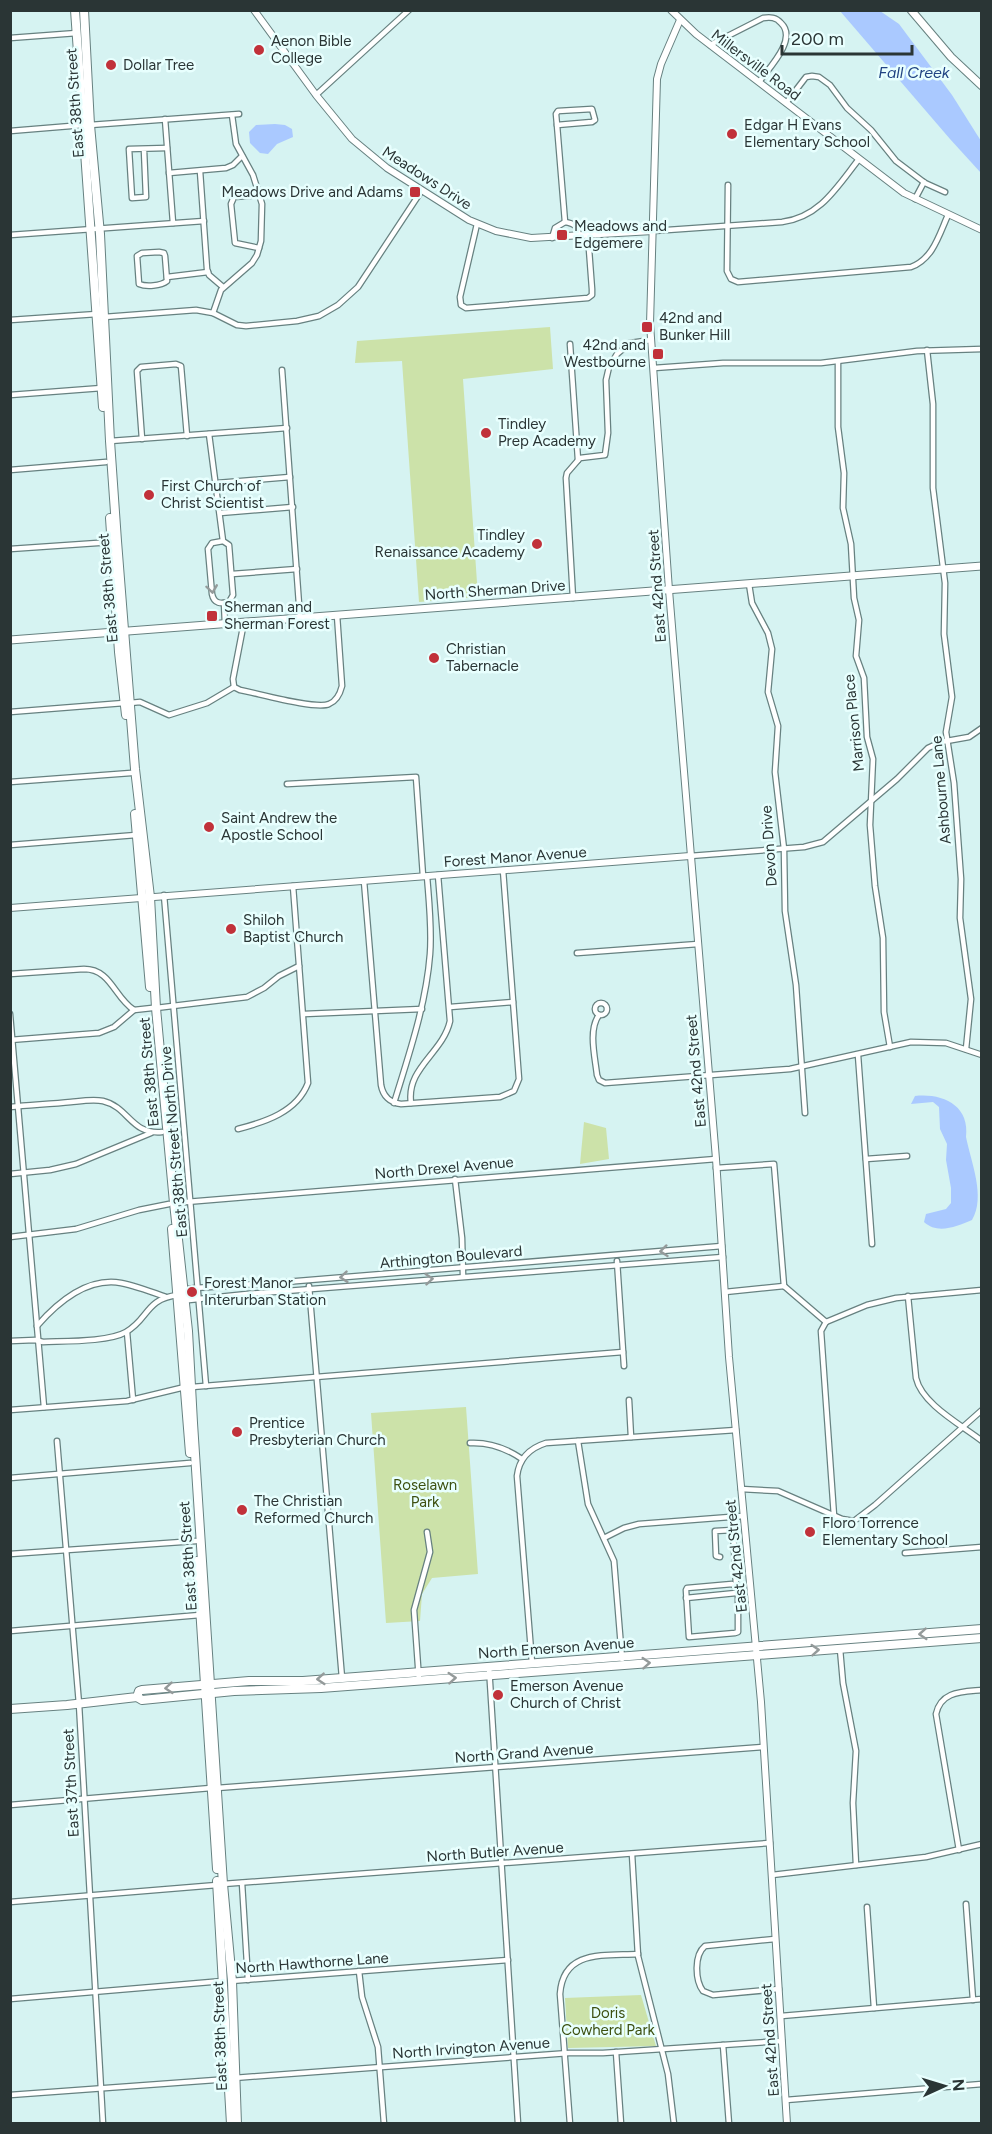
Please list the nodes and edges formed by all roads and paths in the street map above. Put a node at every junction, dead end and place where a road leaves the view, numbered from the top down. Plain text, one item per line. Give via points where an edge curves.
1 (75, 10) edge
2 (84, 10) edge
3 (254, 10) edge
4 (409, 10) edge
5 (671, 10) edge
6 (911, 10) edge
7 (680, 20) junction
8 (77, 33) junction
9 (10, 38) edge
10 (710, 45) junction
11 (759, 82) junction
12 (980, 83) edge
13 (316, 95) junction
14 (786, 103) junction
15 (239, 114) dead end
16 (232, 115) junction
17 (165, 119) junction
18 (86, 125) junction
19 (557, 125) junction
20 (10, 131) edge
21 (168, 148) junction
22 (144, 150) junction
23 (242, 156) junction
24 (859, 159) junction
25 (200, 171) junction
26 (169, 173) junction
27 (924, 182) junction
28 (728, 185) dead end
29 (422, 190) junction
30 (945, 192) dead end
31 (260, 195) junction
32 (915, 199) junction
33 (948, 215) junction
34 (204, 221) junction
35 (565, 222) junction
36 (173, 223) junction
37 (477, 224) junction
38 (727, 226) junction
39 (100, 228) junction
40 (90, 229) junction
41 (981, 230) edge
42 (653, 231) junction
43 (10, 235) edge
44 (578, 236) junction
45 (588, 236) junction
46 (552, 238) junction
47 (259, 248) junction
48 (208, 272) junction
49 (167, 277) junction
50 (223, 287) junction
51 (213, 313) junction
52 (100, 315) junction
53 (10, 320) edge
54 (651, 340) junction
55 (570, 344) dead end
56 (981, 349) edge
57 (927, 350) junction
58 (838, 362) junction
59 (654, 368) junction
60 (282, 370) dead end
61 (102, 388) junction
62 (10, 395) edge
63 (287, 428) junction
64 (209, 434) junction
65 (187, 436) junction
66 (142, 439) junction
67 (110, 441) junction
68 (578, 460) junction
69 (106, 462) junction
70 (10, 470) edge
71 (290, 477) junction
72 (217, 483) junction
73 (292, 507) junction
74 (220, 513) junction
75 (223, 541) junction
76 (112, 542) junction
77 (10, 549) edge
78 (981, 566) edge
79 (297, 569) junction
80 (942, 569) junction
81 (232, 574) junction
82 (853, 576) junction
83 (748, 584) junction
84 (669, 590) junction
85 (573, 598) junction
86 (224, 603) junction
87 (337, 615) junction
88 (300, 618) junction
89 (244, 622) junction
90 (225, 624) junction
91 (121, 632) junction
92 (10, 640) edge
93 (234, 687) junction
94 (128, 703) junction
95 (10, 712) edge
96 (981, 728) edge
97 (947, 741) junction
98 (131, 773) junction
99 (10, 782) edge
100 (287, 784) dead end
101 (871, 800) junction
102 (137, 835) junction
103 (10, 845) edge
104 (784, 849) junction
105 (690, 856) junction
106 (503, 870) junction
107 (438, 875) junction
108 (425, 876) junction
109 (364, 880) junction
110 (293, 886) junction
111 (164, 896) junction
112 (146, 897) junction
113 (10, 908) edge
114 (698, 944) junction
115 (577, 953) dead end
116 (299, 966) junction
117 (10, 974) edge
118 (513, 1002) junction
119 (174, 1006) junction
120 (450, 1007) junction
121 (154, 1008) junction
122 (422, 1009) junction
123 (134, 1010) junction
124 (375, 1012) junction
125 (10, 1014) edge
126 (303, 1014) junction
127 (599, 1015) dead end
128 (12, 1040) edge
129 (890, 1047) junction
130 (966, 1048) junction
131 (858, 1055) junction
132 (981, 1055) edge
133 (802, 1067) junction
134 (709, 1075) junction
135 (394, 1103) junction
136 (411, 1103) junction
137 (18, 1106) junction
138 (10, 1107) edge
139 (805, 1113) dead end
140 (238, 1129) dead end
141 (162, 1132) junction
142 (151, 1133) junction
143 (908, 1156) dead end
144 (716, 1159) junction
145 (866, 1159) junction
146 (716, 1168) junction
147 (24, 1173) junction
148 (10, 1174) edge
149 (455, 1179) junction
150 (190, 1201) junction
151 (172, 1204) junction
152 (29, 1235) junction
153 (10, 1237) edge
154 (872, 1244) dead end
155 (722, 1246) junction
156 (617, 1256) junction
157 (723, 1257) junction
158 (618, 1264) junction
159 (462, 1268) junction
160 (463, 1276) junction
161 (308, 1281) junction
162 (784, 1286) junction
163 (199, 1288) junction
164 (309, 1289) junction
165 (981, 1290) edge
166 (725, 1292) junction
167 (182, 1295) junction
168 (908, 1296) junction
169 (166, 1297) junction
170 (200, 1299) junction
171 (826, 1322) junction
172 (37, 1326) junction
173 (126, 1332) junction
174 (10, 1341) edge
175 (39, 1341) junction
176 (623, 1352) junction
177 (624, 1366) dead end
178 (316, 1377) junction
179 (206, 1386) junction
180 (188, 1387) junction
181 (133, 1400) junction
182 (629, 1400) dead end
183 (44, 1407) junction
184 (10, 1410) edge
185 (981, 1410) edge
186 (964, 1427) junction
187 (736, 1430) junction
188 (631, 1437) junction
189 (579, 1441) junction
190 (981, 1441) edge
191 (57, 1442) dead end
192 (470, 1443) dead end
193 (522, 1460) junction
194 (190, 1463) junction
195 (59, 1474) junction
196 (10, 1478) edge
197 (741, 1489) junction
198 (743, 1516) junction
199 (834, 1516) junction
200 (427, 1532) dead end
201 (604, 1538) junction
202 (196, 1541) junction
203 (981, 1547) edge
204 (65, 1550) junction
205 (905, 1553) dead end
206 (10, 1554) edge
207 (720, 1557) dead end
208 (750, 1588) junction
209 (737, 1589) junction
210 (686, 1598) junction
211 (200, 1616) junction
212 (71, 1626) junction
213 (981, 1629) edge
214 (10, 1631) edge
215 (981, 1638) edge
216 (840, 1644) junction
217 (757, 1651) junction
218 (622, 1661) junction
219 (532, 1663) junction
220 (489, 1671) junction
221 (418, 1676) junction
222 (342, 1682) junction
223 (208, 1684) junction
224 (981, 1690) edge
225 (208, 1694) junction
226 (137, 1696) junction
227 (78, 1704) junction
228 (10, 1709) edge
229 (763, 1747) junction
230 (495, 1767) junction
231 (214, 1788) junction
232 (84, 1798) junction
233 (10, 1804) edge
234 (770, 1843) junction
235 (981, 1844) edge
236 (959, 1850) junction
237 (632, 1854) junction
238 (501, 1864) junction
239 (856, 1865) junction
240 (772, 1875) junction
241 (242, 1883) junction
242 (220, 1884) junction
243 (89, 1895) junction
244 (10, 1902) edge
245 (966, 1904) dead end
246 (867, 1907) dead end
247 (775, 1939) junction
248 (638, 1954) junction
249 (508, 1960) junction
250 (359, 1971) junction
251 (248, 1980) junction
252 (223, 1981) junction
253 (232, 1981) junction
254 (779, 1989) junction
255 (95, 1992) junction
256 (10, 1999) edge
257 (981, 1999) edge
258 (973, 2000) junction
259 (874, 2008) junction
260 (780, 2016) junction
261 (782, 2041) junction
262 (723, 2045) junction
263 (662, 2049) junction
264 (616, 2052) junction
265 (565, 2054) junction
266 (514, 2057) junction
267 (380, 2067) junction
268 (231, 2078) junction
269 (981, 2084) edge
270 (101, 2088) junction
271 (10, 2095) edge
272 (786, 2100) junction
273 (103, 2124) edge
274 (231, 2124) edge
275 (237, 2124) edge
276 (384, 2124) edge
277 (518, 2124) edge
278 (570, 2124) edge
279 (621, 2124) edge
280 (674, 2124) edge
281 (729, 2124) edge
282 (787, 2124) edge

1 - 8 main road, East 38th Street
2 - 18 main road, East 38th Street
3 - 13 street, Meadows Drive
4 - 13 street
5 - 7 street, Millersville Road
6 - 12 main road via 951,57
7 - 10 street, Millersville Road
7 - 42 street, East 42nd Street via 657,80
8 - 9 street
8 - 18 main road, East 38th Street
10 - 11 street, Millersville Road
10 - 11 street via 763,18 780,21 787,32 786,44
11 - 14 street, Millersville Road
13 - 29 street, Meadows Drive via 363,149
14 - 24 street, Millersville Road
14 - 27 street via 804,79 819,77 871,130 892,158
15 - 16 street
16 - 17 street
16 - 23 street via 234,140
17 - 18 street
17 - 21 street
18 - 20 street
18 - 39 main road, East 38th Street
18 - 40 main road, East 38th Street
19 - 19 street via 558,111 594,110 592,122
19 - 35 street
21 - 22 street
21 - 26 street
22 - 22 street via 147,197 132,198 129,149
23 - 25 street via 230,167
23 - 31 street
24 - 32 street, Millersville Road
24 - 38 street via 827,200 806,215 788,221
25 - 26 street
25 - 34 street
26 - 36 street
27 - 30 street
27 - 32 street
28 - 38 street
29 - 37 street, Meadows Drive
29 - 51 street via 361,282 335,307 319,316 279,323 237,325
31 - 47 street via 263,215
31 - 47 street via 234,197 231,204 236,243
32 - 33 street, Millersville Road
33 - 38 street via 931,251 911,267 742,282 726,271
33 - 41 street, Millersville Road
34 - 36 street
34 - 48 street
35 - 44 street via 576,227
35 - 46 street via 555,228
36 - 39 street
37 - 45 street via 460,297 466,308 592,296
37 - 46 street, Meadows Drive via 513,236
38 - 42 street
39 - 40 street
39 - 52 main road, East 38th Street
40 - 43 street
40 - 52 main road, East 38th Street
42 - 45 street, Meadows Drive
42 - 54 street, East 42nd Street
44 - 45 street, Meadows Drive
44 - 46 street, Meadows Drive
47 - 50 street via 249,266
48 - 49 street
48 - 50 street
49 - 49 street via 164,253 137,256 139,284 164,284
50 - 51 street
51 - 52 street via 186,310
52 - 53 street
52 - 61 main road, East 38th Street
52 - 67 main road, East 38th Street
54 - 59 street, East 42nd Street
54 - 68 street via 630,343 611,362 606,377 605,453
55 - 68 street
56 - 57 street
57 - 58 street
57 - 80 street, Ashbourne Lane via 933,404 933,488
58 - 59 street via 715,363
58 - 82 street, Marrison Place via 842,502
59 - 84 street, East 42nd Street
60 - 63 street
61 - 62 street
61 - 69 main road, East 38th Street
63 - 64 street
63 - 71 street
64 - 65 street
64 - 72 street
65 - 66 street
65 - 66 street via 180,365 141,366 137,371
66 - 67 street
67 - 91 main road, East 38th Street
68 - 85 street via 566,478
69 - 70 street
69 - 76 main road, East 38th Street
71 - 72 street
71 - 73 street
72 - 74 street
73 - 74 street
73 - 79 street
74 - 75 street
75 - 81 street via 229,545
75 -> 86 street via 212,543 208,549 212,598
76 - 77 street
76 - 91 main road, East 38th Street
78 - 80 main road, North Sherman Drive
79 - 81 street
79 - 88 street
80 - 82 main road, North Sherman Drive
80 - 97 street, Ashbourne Lane via 946,591 944,645 952,697
81 - 86 street via 233,595
82 - 83 main road, North Sherman Drive
82 - 101 street, Marrison Place via 860,629 856,656 864,678 867,737 873,759
83 - 84 main road, North Sherman Drive
83 - 104 street, Devon Drive via 753,607 771,642 767,685 778,726 774,762
84 - 85 main road, North Sherman Drive
84 - 105 street, East 42nd Street
85 - 87 main road, North Sherman Drive
86 - 90 street
87 - 88 main road, North Sherman Drive
87 - 93 street via 342,686 335,701 319,706
88 - 89 main road, North Sherman Drive
89 - 90 main road, North Sherman Drive
89 - 93 street
90 - 91 main road, North Sherman Drive
91 - 92 main road, North Sherman Drive
91 - 94 main road, East 38th Street
93 - 94 street via 207,703 169,715 140,702
94 - 95 street
94 - 98 main road, East 38th Street
94 - 112 main road, East 38th Street
96 - 97 street, Forest Manor Avenue via 968,738
97 - 101 street, Forest Manor Avenue via 927,750
97 - 130 street, Ashbourne Lane via 954,783 960,918 971,993
98 - 99 street
98 - 102 main road, East 38th Street
100 - 108 street via 416,777
101 - 104 street, Forest Manor Avenue via 823,842
101 - 129 street, Marrison Place via 870,825 884,950 884,1012
102 - 103 street
102 - 112 main road, East 38th Street
104 - 105 street, Forest Manor Avenue
104 - 133 street, Devon Drive via 785,911
105 - 106 street, Forest Manor Avenue
105 - 114 street, East 42nd Street
106 - 107 street, Forest Manor Avenue
106 - 118 street
107 - 108 street, Forest Manor Avenue
107 - 120 street
108 - 109 street, Forest Manor Avenue
108 - 122 street via 431,928
109 - 110 street, Forest Manor Avenue
109 - 124 street
110 - 111 street, Forest Manor Avenue
110 - 116 street
111 - 112 street, Forest Manor Avenue
111 - 119 street, East 38th Street North Drive
112 - 113 street, Forest Manor Avenue
112 - 121 main road, East 38th Street
114 - 115 street
114 - 134 street, East 42nd Street
116 - 119 street via 247,997
116 - 126 street
117 - 123 street via 94,970 107,978
118 - 120 street
118 - 136 street via 519,1077 510,1094
119 - 121 street
119 - 150 street, East 38th Street North Drive
120 - 136 street via 444,1038 412,1081
121 - 123 street
121 - 141 main road, East 38th Street
121 - 151 main road, East 38th Street
122 - 124 street
122 - 135 street
123 - 128 street via 114,1027 99,1033
124 - 126 street
124 - 135 street via 382,1089
125 - 128 street
126 - 140 street via 309,1078 306,1090 272,1119
127 - 134 street via 593,1031 597,1075 601,1081
128 - 137 street
129 - 130 street via 926,1041
129 - 131 street
130 - 132 street
131 - 133 street
131 - 145 street
133 - 134 street
133 - 139 street, Devon Drive
134 - 144 street, East 42nd Street
135 - 136 street
137 - 138 street
137 - 142 street via 103,1101
137 - 147 street
141 - 142 street
141 - 151 main road, East 38th Street
142 - 147 street via 84,1162
143 - 145 street
144 - 146 street, East 42nd Street
144 - 149 street, North Drexel Avenue
145 - 154 street
146 - 155 street, East 42nd Street
146 - 162 street via 774,1164
147 - 148 street
147 - 152 street
149 - 150 street, North Drexel Avenue
149 - 159 street
150 - 151 street, North Drexel Avenue
150 - 163 street, East 38th Street North Drive
151 - 152 street, North Drexel Avenue via 76,1229
151 - 167 main road, East 38th Street
152 - 153 street, North Drexel Avenue
152 - 172 street
155 -> 156 street, Arthington Boulevard
155 - 157 street, East 42nd Street
156 - 158 street
156 - 159 street, Arthington Boulevard
157 - 158 street, Arthington Boulevard
157 - 166 street, East 42nd Street
158 - 160 street, Arthington Boulevard
158 - 176 street
159 - 160 street
159 -> 161 street, Arthington Boulevard
164 -> 160 street, Arthington Boulevard
161 - 163 street, Arthington Boulevard
161 - 164 street
162 - 166 street
162 - 171 street
163 - 167 street, Arthington Boulevard
163 - 170 street, East 38th Street North Drive
164 - 170 street, Arthington Boulevard
164 - 178 street
165 - 168 street
166 - 187 street, East 42nd Street
167 - 169 street, Arthington Boulevard
167 - 170 street, Arthington Boulevard
167 - 180 main road, East 38th Street
168 - 171 street via 867,1305
168 - 186 street via 918,1386 928,1400
169 - 172 street via 120,1283 91,1286 63,1301
169 - 173 street, Arthington Boulevard via 152,1305
170 - 179 street, East 38th Street North Drive
171 - 199 street via 821,1331
172 - 175 street
173 - 175 street via 109,1337
173 - 181 street
174 - 175 street
175 - 183 street
176 - 177 street
176 - 178 street
178 - 179 street
178 - 222 street
179 - 180 street
180 - 181 street
180 - 194 main road, East 38th Street
180 - 223 main road, East 38th Street
181 - 183 street
182 - 188 street
183 - 184 street
185 - 186 street
186 - 190 street
186 - 199 street via 860,1518 848,1521
187 - 188 street
187 - 197 street, East 42nd Street
188 - 189 street
189 - 193 street via 540,1445
189 - 201 street via 588,1504
191 - 195 street, East 37th Street
192 - 193 street via 501,1447
193 - 219 street via 517,1478
194 - 195 street
194 - 202 main road, East 38th Street
195 - 196 street
195 - 204 street, East 37th Street
197 - 198 street, East 42nd Street
197 - 199 street via 778,1491
198 - 201 street via 639,1524
198 - 208 street, East 42nd Street
200 - 221 street via 430,1552 414,1610
201 - 218 street via 614,1564
202 - 204 street
202 - 211 main road, East 38th Street
203 - 205 street
204 - 206 street
204 - 212 street, East 37th Street
207 - 209 street via 716,1556 715,1531 733,1530
208 - 209 street
208 - 217 street, East 42nd Street
209 - 210 street
209 - 210 street via 690,1586
209 - 210 street via 739,1629 735,1634 689,1637
211 - 212 street
211 - 223 main road, East 38th Street
212 - 214 street
212 - 227 street, East 37th Street
213 -> 216 main road, North Emerson Avenue
215 - 216 main road, North Emerson Avenue
216 - 217 main road, North Emerson Avenue
216 - 239 street via 856,1753
217 - 218 main road, North Emerson Avenue
217 - 229 street, East 42nd Street
218 - 219 main road, North Emerson Avenue
218 - 220 main road, North Emerson Avenue
219 - 220 main road, North Emerson Avenue
220 - 221 main road, North Emerson Avenue
220 - 230 street
221 - 222 main road, North Emerson Avenue
222 -> 223 main road, North Emerson Avenue
222 - 225 main road, North Emerson Avenue
223 - 225 main road, East 38th Street
223 -> 226 main road, North Emerson Avenue via 142,1690
224 - 236 street via 948,1695 936,1714
225 - 226 main road, North Emerson Avenue via 142,1700
225 - 231 main road, East 38th Street
226 - 227 main road, North Emerson Avenue
227 - 228 main road, North Emerson Avenue
227 - 232 street, East 37th Street
229 - 230 street, North Grand Avenue
229 - 234 street, East 42nd Street
230 - 231 street, North Grand Avenue
230 - 238 street
231 - 232 street, North Grand Avenue
231 - 242 main road, East 38th Street
232 - 233 street, North Grand Avenue
232 - 243 street, East 37th Street
234 - 237 street, North Butler Avenue
234 - 240 street, East 42nd Street
235 - 236 street
236 - 239 street
237 - 238 street, North Butler Avenue
237 - 248 street
238 - 241 street, North Butler Avenue
238 - 249 street
239 - 240 street
240 - 247 street, East 42nd Street
241 - 242 street, North Butler Avenue
241 - 251 street
242 - 243 street, North Butler Avenue
242 - 252 main road, East 38th Street
242 - 253 main road, East 38th Street
243 - 244 street, North Butler Avenue
243 - 255 street, East 37th Street
245 - 258 street
246 - 259 street
247 - 254 street, East 42nd Street
247 - 254 street via 711,1944 702,1948 697,1957 703,1991 716,1995
248 - 263 street
248 - 265 street via 586,1957 568,1969 560,1991
249 - 250 street, North Hawthorne Lane
249 - 266 street
250 - 251 street, North Hawthorne Lane
250 - 267 street
251 - 253 street, North Hawthorne Lane
252 - 253 street, North Hawthorne Lane
252 - 255 street, North Hawthorne Lane
252 - 268 main road, East 38th Street
253 - 268 main road, East 38th Street
254 - 260 street, East 42nd Street
255 - 256 street, North Hawthorne Lane
255 - 270 street, East 37th Street
257 - 258 street
258 - 259 street
259 - 260 street
260 - 261 street, East 42nd Street
261 - 262 street, North Irvington Avenue
261 - 272 street, East 42nd Street
262 - 263 street, North Irvington Avenue
262 - 281 street
263 - 264 street, North Irvington Avenue
263 - 280 street
264 - 265 street, North Irvington Avenue
264 - 279 street
265 - 266 street, North Irvington Avenue
265 - 278 street
266 - 267 street, North Irvington Avenue
266 - 277 street
267 - 268 street, North Irvington Avenue
267 - 276 street
268 - 270 street, North Irvington Avenue
268 - 274 main road, East 38th Street
268 - 275 main road, East 38th Street
269 - 272 street
270 - 271 street, North Irvington Avenue
270 - 273 street, East 37th Street
272 - 282 street, East 42nd Street

